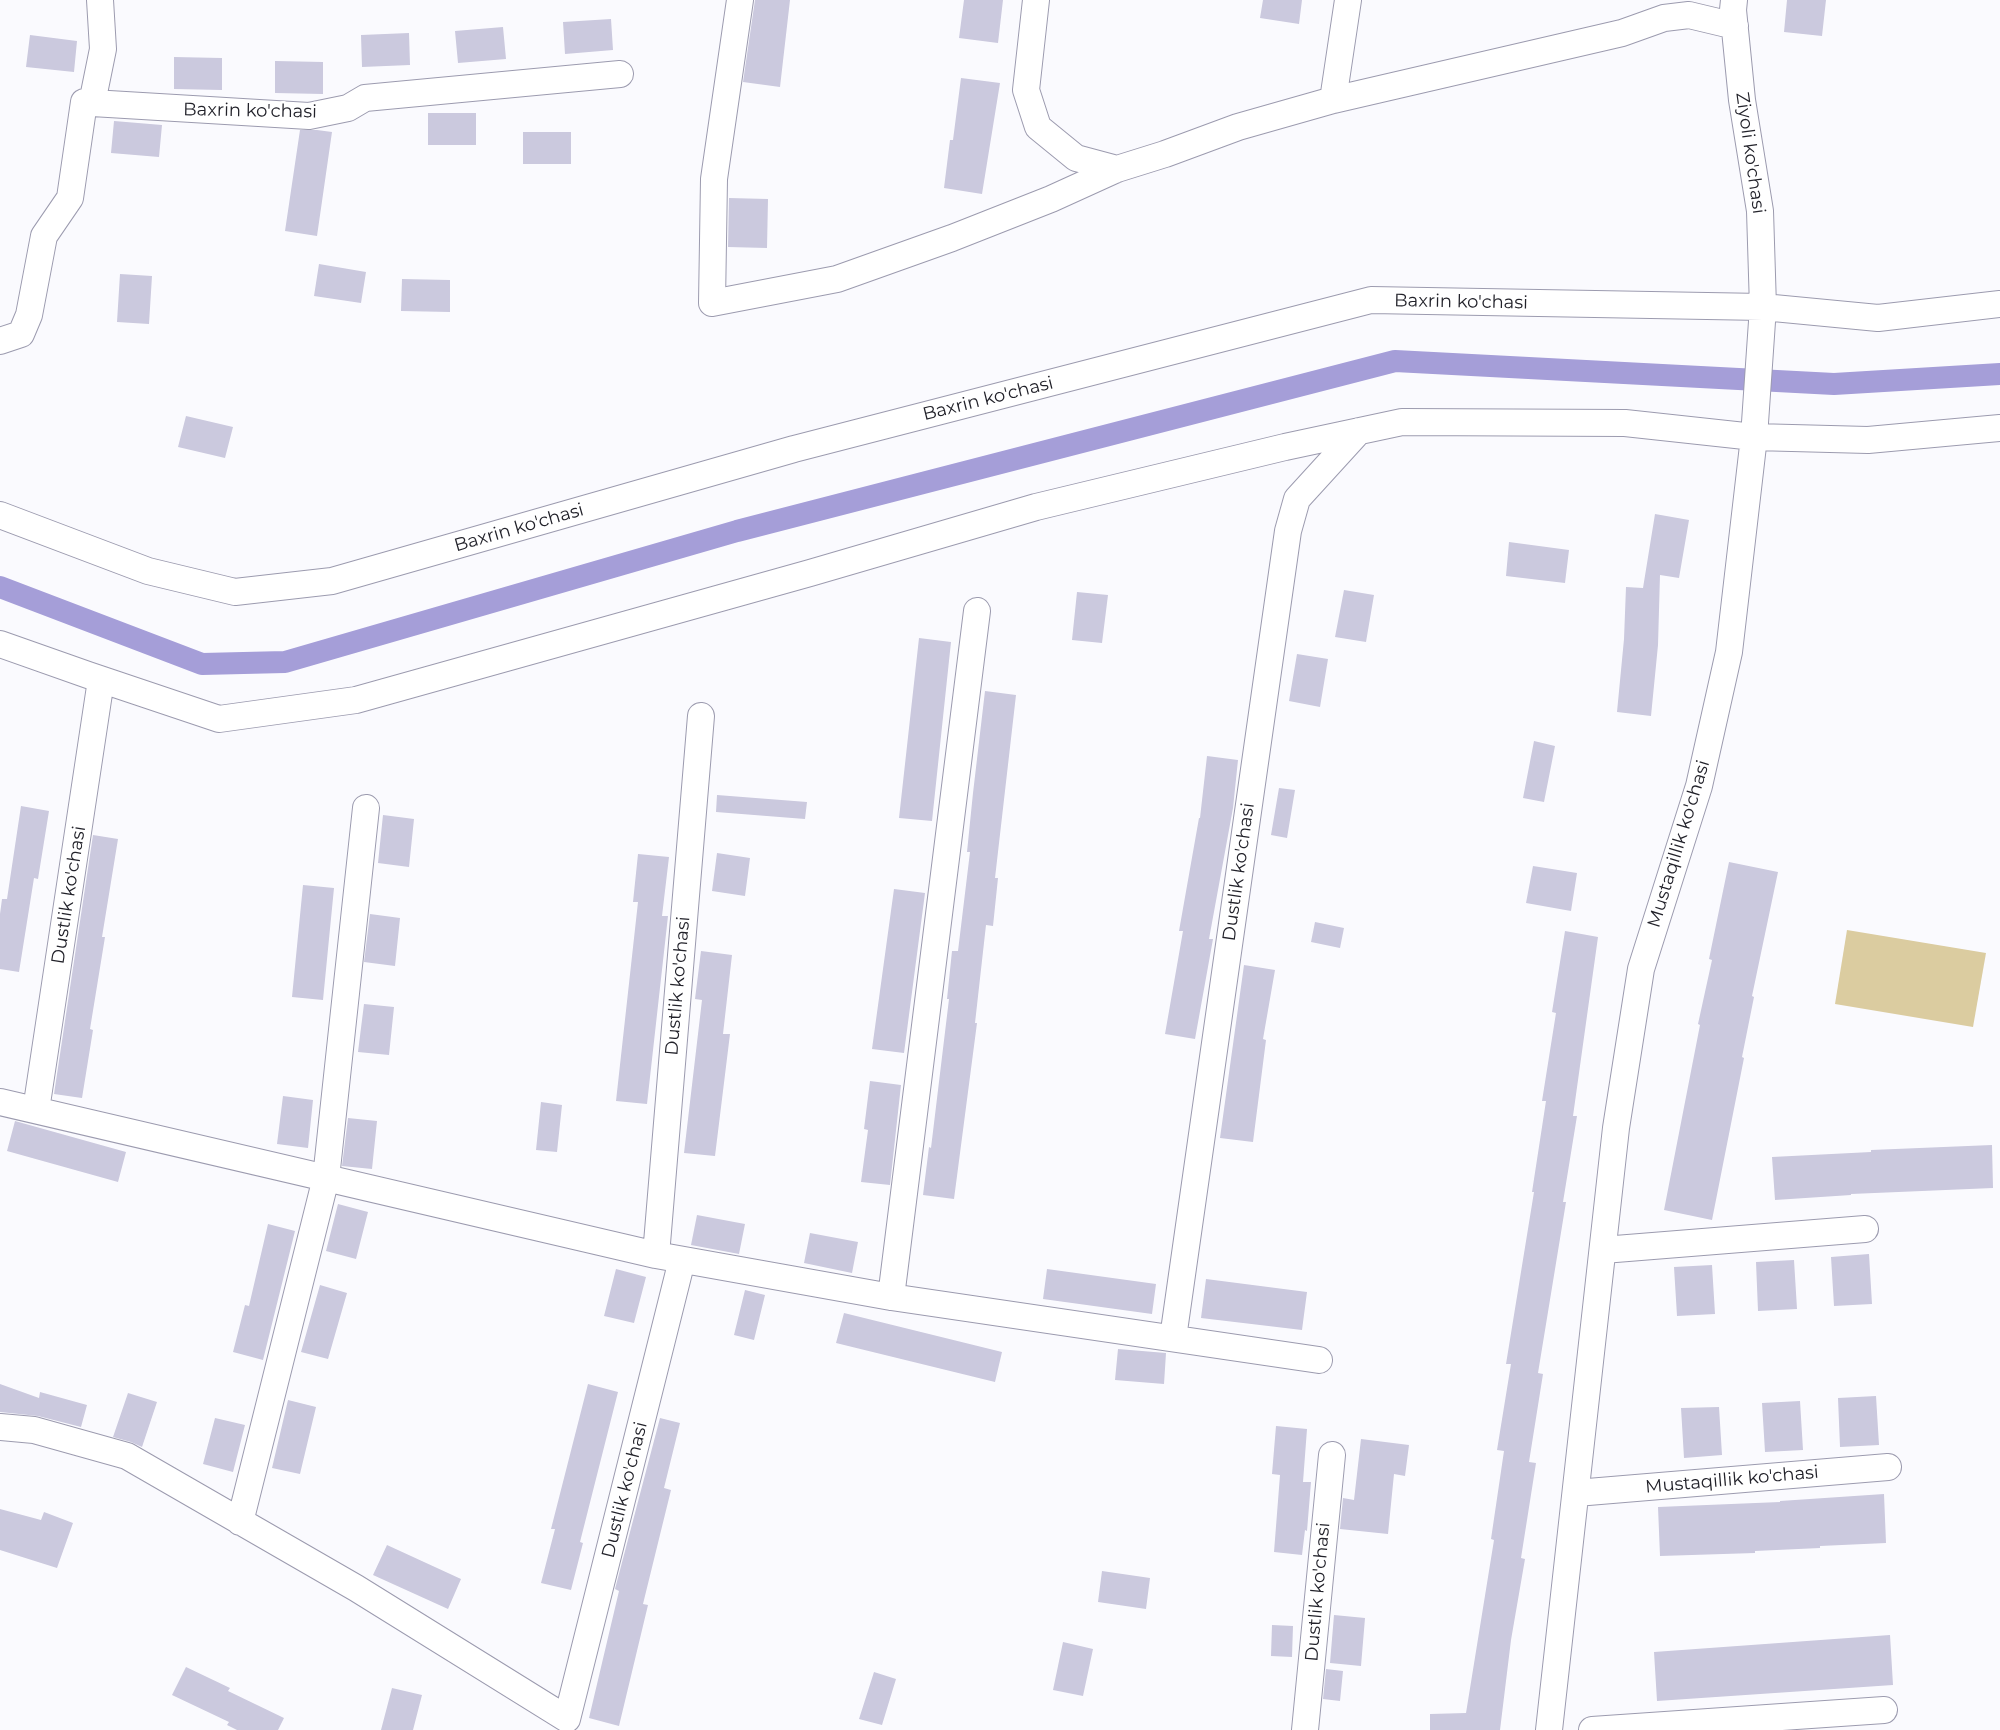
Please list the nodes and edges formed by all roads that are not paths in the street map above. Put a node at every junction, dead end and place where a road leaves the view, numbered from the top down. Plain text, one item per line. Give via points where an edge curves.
1 (100, 0) edge
2 (740, 0) edge
3 (1036, 0) edge
4 (1348, 0) edge
5 (1734, 0) edge
6 (1665, 9) edge
7 (1735, 26) junction
8 (620, 74) dead end
9 (1333, 100) junction
10 (93, 103) junction
11 (1117, 169) junction
12 (1996, 301) edge
13 (1763, 307) junction
14 (0, 341) edge
15 (2000, 428) edge
16 (1359, 431) junction
17 (1754, 437) junction
18 (0, 515) edge
19 (977, 610) dead end
20 (0, 644) edge
21 (102, 680) junction
22 (701, 716) dead end
23 (366, 808) dead end
24 (0, 1102) edge
25 (36, 1110) junction
26 (326, 1178) junction
27 (1866, 1229) dead end
28 (1603, 1250) junction
29 (656, 1255) junction
30 (682, 1260) junction
31 (891, 1297) junction
32 (1173, 1338) junction
33 (1319, 1360) dead end
34 (0, 1427) edge
35 (1332, 1455) dead end
36 (1888, 1467) dead end
37 (1576, 1493) junction
38 (240, 1522) junction
39 (1884, 1710) dead end
40 (1305, 1730) edge
41 (1549, 1730) edge
42 (1592, 1730) edge

1 - 10 street via 103,49
2 - 11 street via 714,178 712,303 837,279 952,238
3 - 11 street via 1026,90 1038,127 1076,158
4 - 9 street
5 - 7 street, Ziyoli ko'chasi
6 - 7 street
6 - 9 street via 1622,33
7 - 13 street, Ziyoli ko'chasi via 1760,211
8 - 10 street, Baxrin ko'chasi via 365,98 348,108 309,116
9 - 11 street via 1238,127
10 - 14 street via 84,102 70,198 44,236 29,315 21,334
12 - 13 street, Baxrin ko'chasi via 1878,318
13 - 17 street, Ziyoli ko'chasi
13 - 18 street, Baxrin ko'chasi via 1371,300 794,449 333,581 235,592 148,571
15 - 17 street via 1868,440
16 - 17 street via 1402,422 1625,423
16 - 21 street via 1036,507 356,700 219,719
16 - 32 street, Dustlik ko'chasi via 1297,499 1288,531
17 - 28 street, Mustaqillik ko'chasi via 1729,652 1700,786 1641,969 1616,1128
19 - 31 street
20 - 21 street
21 - 25 street, Dustlik ko'chasi
22 - 29 street, Dustlik ko'chasi
23 - 26 street
24 - 25 street
25 - 26 street
26 - 29 street
26 - 38 street
27 - 28 street
28 - 37 street, Mustaqillik ko'chasi
29 - 30 street
30 - 31 street
30 - 38 street, Dustlik ko'chasi via 567,1719 356,1588
31 - 32 street
32 - 33 street
34 - 38 street via 34,1430 127,1456
35 - 40 street, Dustlik ko'chasi
36 - 37 street, Mustaqillik ko'chasi
37 - 41 street, Mustaqillik ko'chasi
39 - 42 street

